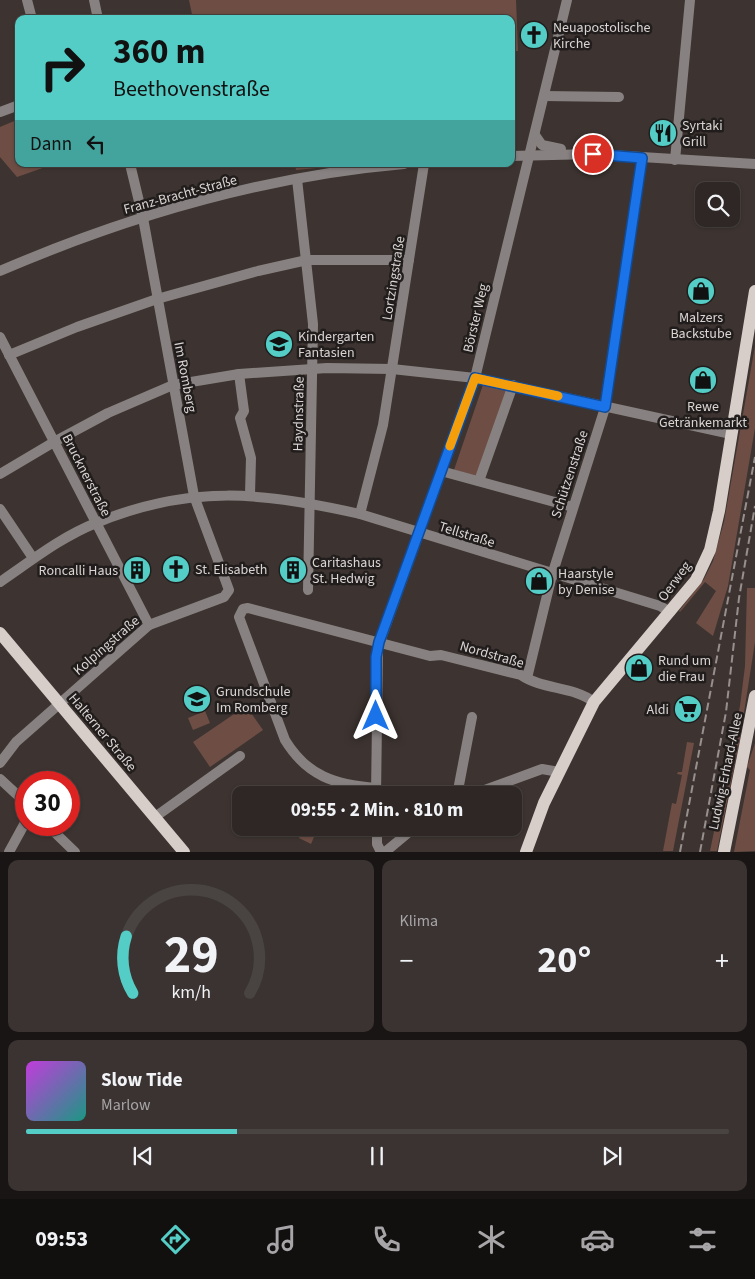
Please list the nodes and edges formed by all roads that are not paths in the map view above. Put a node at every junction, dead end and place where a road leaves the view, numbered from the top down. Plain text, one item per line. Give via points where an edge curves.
1 (28, 0) edge
2 (94, 0) edge
3 (568, 0) edge
4 (690, 0) edge
5 (31, 15) edge
6 (97, 15) edge
7 (544, 96) junction
8 (619, 97) dead end
9 (15, 106) edge
10 (0, 112) edge
11 (535, 135) junction
12 (582, 154) junction
13 (531, 155) junction
14 (515, 156) edge
15 (642, 158) junction
16 (675, 160) junction
17 (755, 164) edge
18 (131, 167) edge
19 (373, 167) edge
20 (424, 167) edge
21 (297, 179) junction
22 (143, 218) junction
23 (306, 260) junction
24 (408, 260) junction
25 (0, 271) edge
26 (755, 291) edge
27 (157, 299) junction
28 (0, 337) edge
29 (9, 355) junction
30 (392, 369) junction
31 (313, 370) junction
32 (239, 374) junction
33 (475, 378) junction
34 (173, 384) junction
35 (513, 385) junction
36 (605, 407) junction
37 (731, 434) junction
38 (54, 442) junction
39 (441, 471) junction
40 (0, 474) edge
41 (479, 481) junction
42 (250, 494) junction
43 (194, 496) junction
44 (310, 502) junction
45 (573, 507) junction
46 (0, 509) edge
47 (360, 514) junction
48 (96, 523) junction
49 (418, 533) junction
50 (33, 558) junction
51 (552, 574) junction
52 (0, 582) edge
53 (230, 590) joint
54 (308, 590) dead end
55 (670, 612) junction
56 (149, 625) junction
57 (0, 633) edge
58 (379, 642) junction
59 (526, 678) junction
60 (755, 696) edge
61 (594, 702) junction
62 (60, 704) junction
63 (472, 717) dead end
64 (753, 722) edge
65 (240, 756) dead end
66 (0, 762) edge
67 (560, 772) junction
68 (0, 779) edge
69 (355, 786) edge
70 (376, 786) edge
71 (459, 786) edge
72 (496, 786) edge
73 (15, 793) edge
74 (155, 817) junction
75 (17, 836) edge
76 (58, 836) edge
77 (377, 836) edge
78 (404, 836) edge
79 (8, 852) edge
80 (75, 852) edge
81 (184, 852) edge
82 (381, 852) edge
83 (385, 852) edge
84 (526, 852) edge
85 (724, 852) edge

1 - 5 street
2 - 6 street
3 - 7 street, Börster Weg
4 - 16 street
7 - 8 street
7 - 11 street, Börster Weg
9 - 10 street
11 - 12 street via 546,148
11 - 13 street, Börster Weg
12 - 13 street
12 - 15 street
13 - 14 street
13 - 33 street, Börster Weg
15 - 16 street
15 - 36 street, Schützenstraße
16 - 17 street
18 - 22 street, Im Romberg
19 - 21 street, Franz-Bracht-Straße
20 - 24 street, Lortzingstraße
21 - 22 street, Franz-Bracht-Straße via 215,197
21 - 23 street, Haydnstraße
22 - 25 street, Franz-Bracht-Straße via 98,232
22 - 27 street, Im Romberg
23 - 24 street
23 - 27 street
23 - 31 street, Haydnstraße via 313,324
24 - 30 street, Lortzingstraße
26 - 37 main road, Oerweg
27 - 29 street
27 - 34 street, Im Romberg
28 - 29 street, Brucknerstraße
29 - 38 street, Brucknerstraße
30 - 31 street
30 - 33 street
30 - 47 street, Lortzingstraße via 383,425
31 - 32 street
31 - 44 street, Haydnstraße
32 - 34 street
32 - 42 street via 244,411 240,418 251,458
33 - 35 street
33 - 39 street, Börster Weg
34 - 38 street
34 - 43 street, Im Romberg
35 - 36 street
35 - 41 street
36 - 37 street
36 - 45 street, Schützenstraße
37 - 55 main road, Oerweg via 707,559 696,580
38 - 40 street
38 - 48 street, Brucknerstraße
39 - 41 street
39 - 49 street, Börster Weg
41 - 45 street
42 - 43 street, Tellstraße
42 - 44 street, Tellstraße
43 - 48 street, Tellstraße via 133,510
43 - 53 street, Im Romberg
44 - 47 street, Tellstraße
44 - 54 street, Haydnstraße
45 - 51 street, Schützenstraße
46 - 50 street
47 - 49 street, Tellstraße
48 - 50 street, Tellstraße
48 - 56 street, Brucknerstraße
49 - 51 street, Tellstraße
49 - 58 street, Börster Weg
50 - 52 street, Tellstraße
51 - 55 street, Tellstraße via 660,606
51 - 59 street, Schützenstraße
53 - 56 street, Kolpingstraße via 224,597
55 - 61 main road, Oerweg
56 - 62 street, Kolpingstraße
57 - 62 main road, Halterner Straße
58 - 59 street, Nordstraße via 430,656 440,654
58 - 69 street via 248,608 240,613 282,733 296,758 316,775
58 - 70 street, Börster Weg via 376,657
59 - 61 street, Nordstraße via 583,695
60 - 64 main road, Ludwig-Erhard-Allee
61 - 67 main road, Oerweg
62 - 66 street, Kolpingstraße via 16,742
62 - 74 main road, Halterner Straße
63 - 71 street
64 - 85 main road, Ludwig-Erhard-Allee
65 - 74 street
67 - 72 street via 542,769
67 - 84 main road, Oerweg via 544,803
68 - 73 street
74 - 81 main road, Halterner Straße
75 - 79 street
76 - 80 street
77 - 82 street
78 - 83 street

